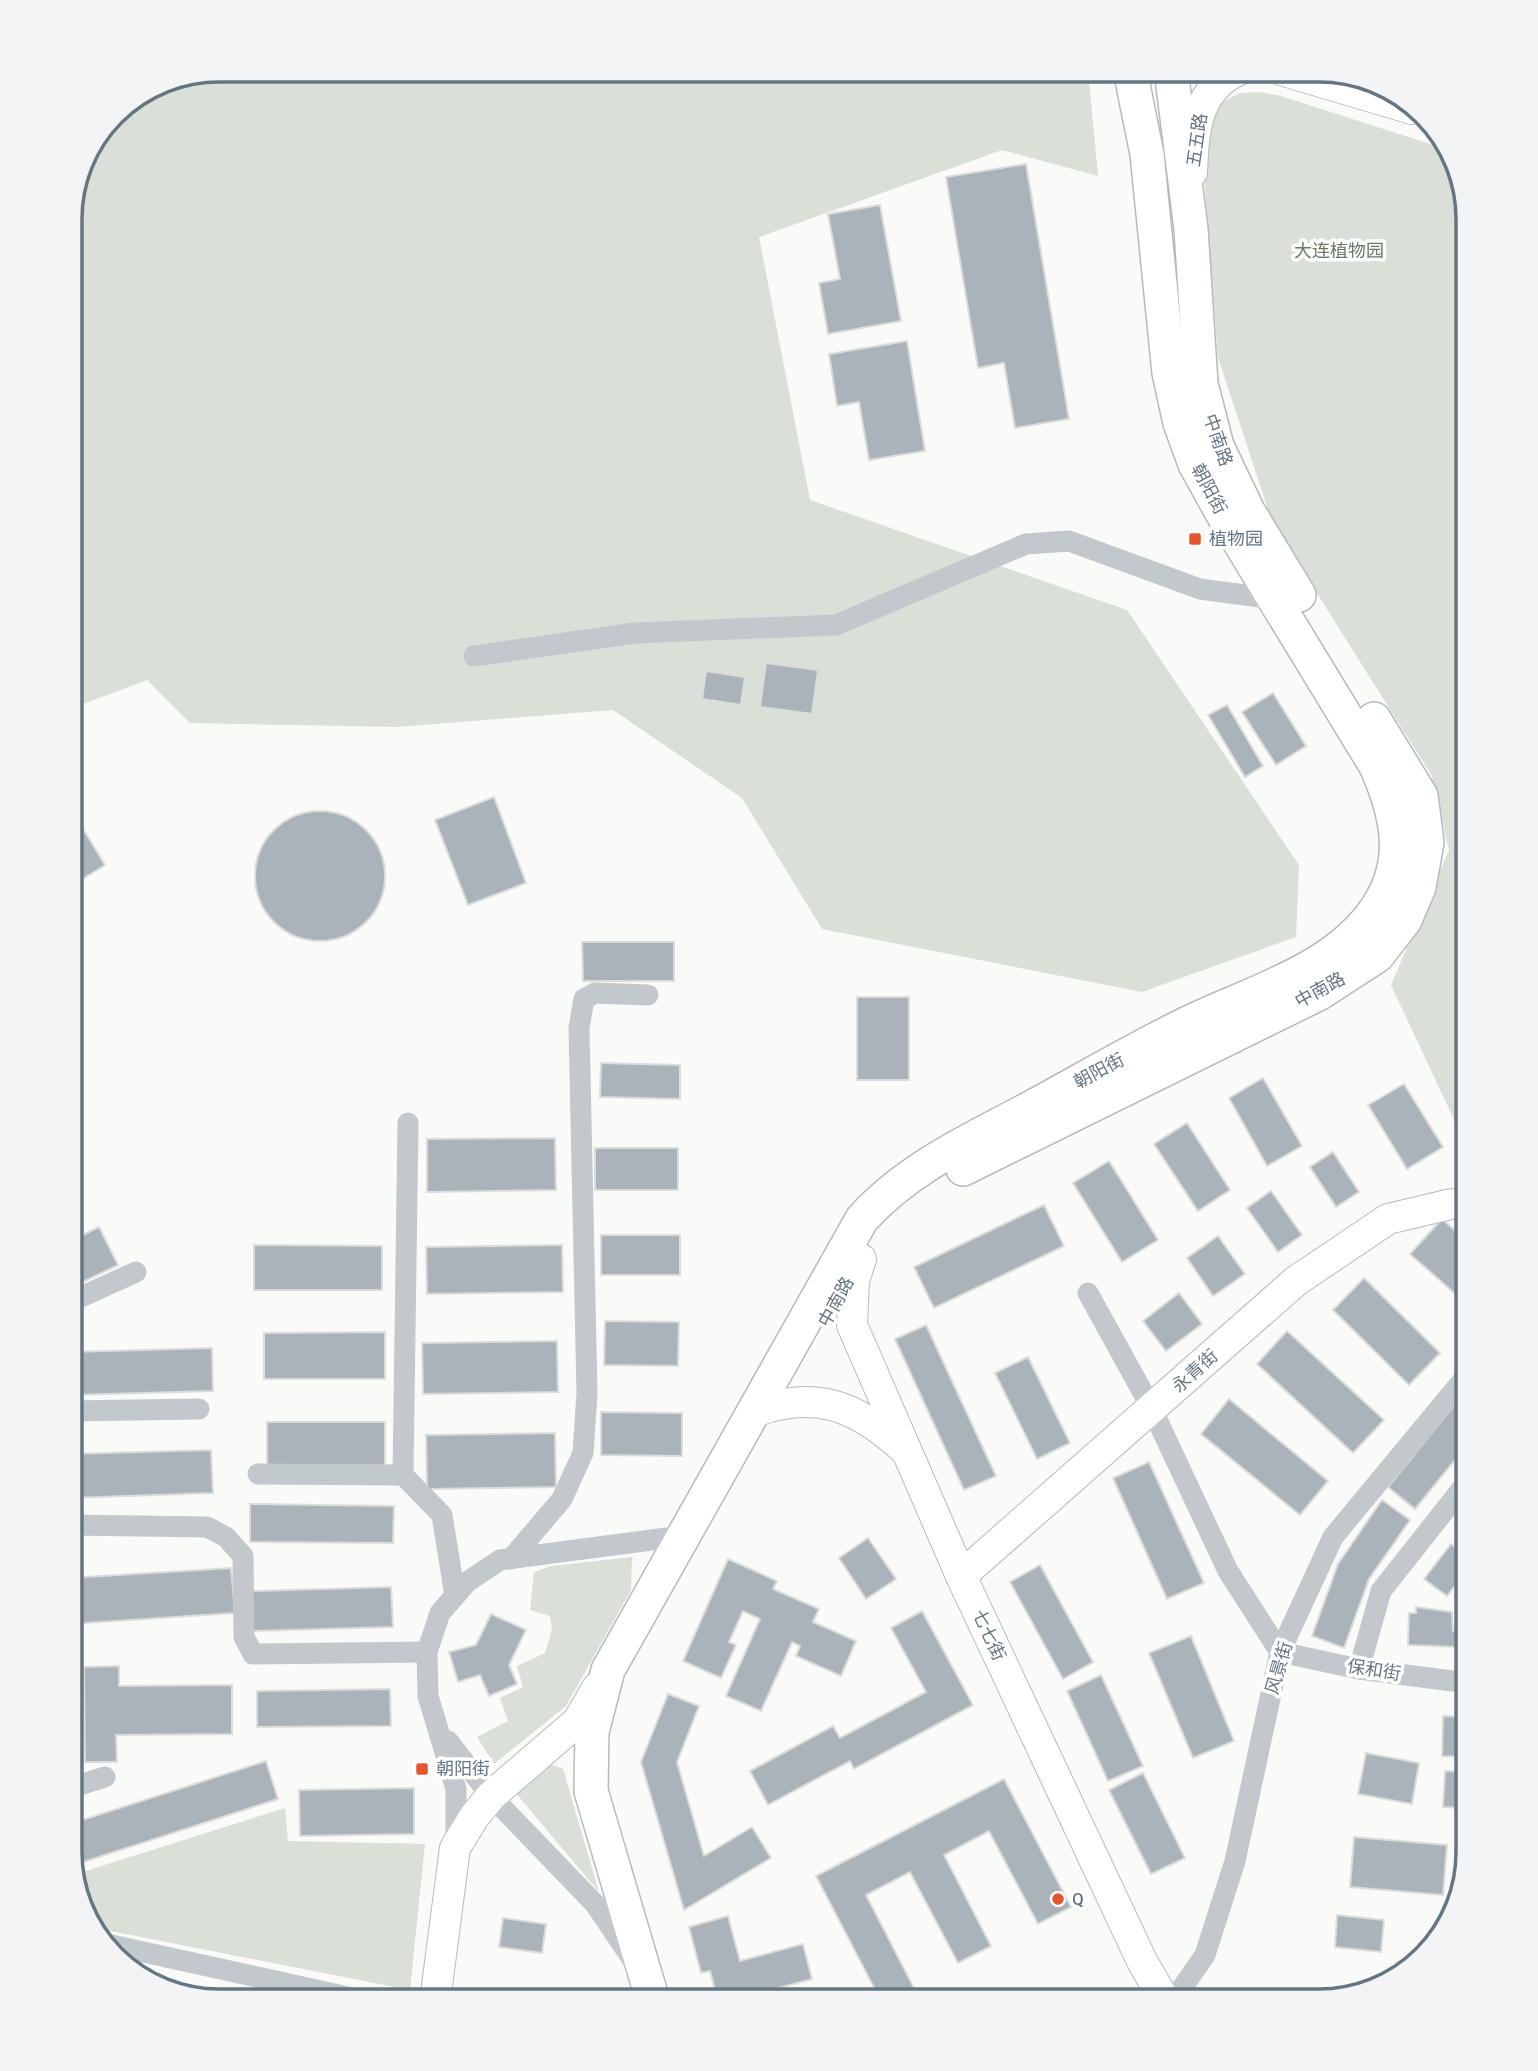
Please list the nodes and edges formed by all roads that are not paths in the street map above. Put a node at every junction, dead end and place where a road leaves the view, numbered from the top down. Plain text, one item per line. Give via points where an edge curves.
1 (1133, 83) edge
2 (1148, 83) edge
3 (1173, 83) edge
4 (1218, 83) edge
5 (1327, 83) edge
6 (1390, 102) edge
7 (1147, 154) junction
8 (1191, 229) junction
9 (1275, 599) junction
10 (474, 656) dead end
11 (648, 995) dead end
12 (408, 1123) dead end
13 (1456, 1209) edge
14 (861, 1259) junction
15 (136, 1272) dead end
16 (1088, 1293) dead end
17 (82, 1296) edge
18 (1456, 1388) edge
19 (765, 1408) junction
20 (199, 1409) dead end
21 (1152, 1409) junction
22 (82, 1411) edge
23 (907, 1452) junction
24 (258, 1474) dead end
25 (403, 1475) junction
26 (1456, 1496) edge
27 (82, 1525) edge
28 (682, 1536) junction
29 (511, 1559) junction
30 (961, 1577) junction
31 (455, 1596) junction
32 (427, 1652) junction
33 (1280, 1652) junction
34 (1359, 1669) junction
35 (608, 1670) junction
36 (1456, 1681) edge
37 (441, 1731) junction
38 (105, 1777) dead end
39 (82, 1784) edge
40 (491, 1796) junction
41 (456, 1848) junction
42 (121, 1947) edge
43 (307, 1988) edge
44 (437, 1988) edge
45 (648, 1988) edge
46 (649, 1988) edge
47 (1159, 1989) edge
48 (1181, 1989) edge

1 - 7 main road
2 - 7 main road
3 - 8 main road, 中南路
4 - 8 main road, 五五路 via 1203,99 1197,120
5 - 6 main road
7 - 9 main road, 朝阳街 via 1169,373 1180,423 1195,464
8 - 14 main road, 中南路 via 1200,384 1217,446 1248,511 1421,796 1427,842 1419,887 1405,920 1377,956 1320,993 928,1189 899,1208
9 - 10 street via 1200,589 1069,541 1026,544 836,625 635,633
9 - 19 main road, 朝阳街 via 1376,766 1392,804 1395,860 1387,890 1371,916 1322,958 1289,978 1184,1025 904,1178 862,1219
11 - 29 street via 595,993 584,999 579,1028 587,1393 583,1453 562,1499
12 - 25 street
13 - 21 main road, 永青街 via 1388,1219 1296,1281
14 - 19 main road, 中南路
14 - 23 main road, 七七街 via 854,1281 852,1325
15 - 17 street
16 - 21 street
18 - 33 street, 风景街 via 1333,1537
19 - 23 main road via 814,1401 843,1407 885,1432
19 - 28 main road, 朝阳街
19 - 35 main road, 中南路 via 637,1650
20 - 22 street
21 - 30 main road, 永青街
21 - 33 street via 1228,1571
23 - 30 main road, 七七街
24 - 25 street
25 - 31 street via 442,1515
26 - 34 street via 1381,1591
27 - 32 street via 207,1527 226,1537 243,1556 244,1637 253,1654
28 - 29 street
28 - 35 main road, 朝阳街
29 - 31 street via 500,1560
30 - 47 main road, 七七街
31 - 32 street via 440,1613
32 - 37 street via 428,1696
33 - 34 street, 保和街
33 - 48 street, 风景街 via 1236,1861 1205,1955
34 - 36 street, 保和街
35 - 40 main road via 578,1721
35 - 46 main road, 朝阳街 via 592,1732 591,1791
37 - 40 street
37 - 41 street via 457,1789
38 - 39 street
40 - 41 main road
40 - 45 street via 596,1904
41 - 44 main road
42 - 43 street

